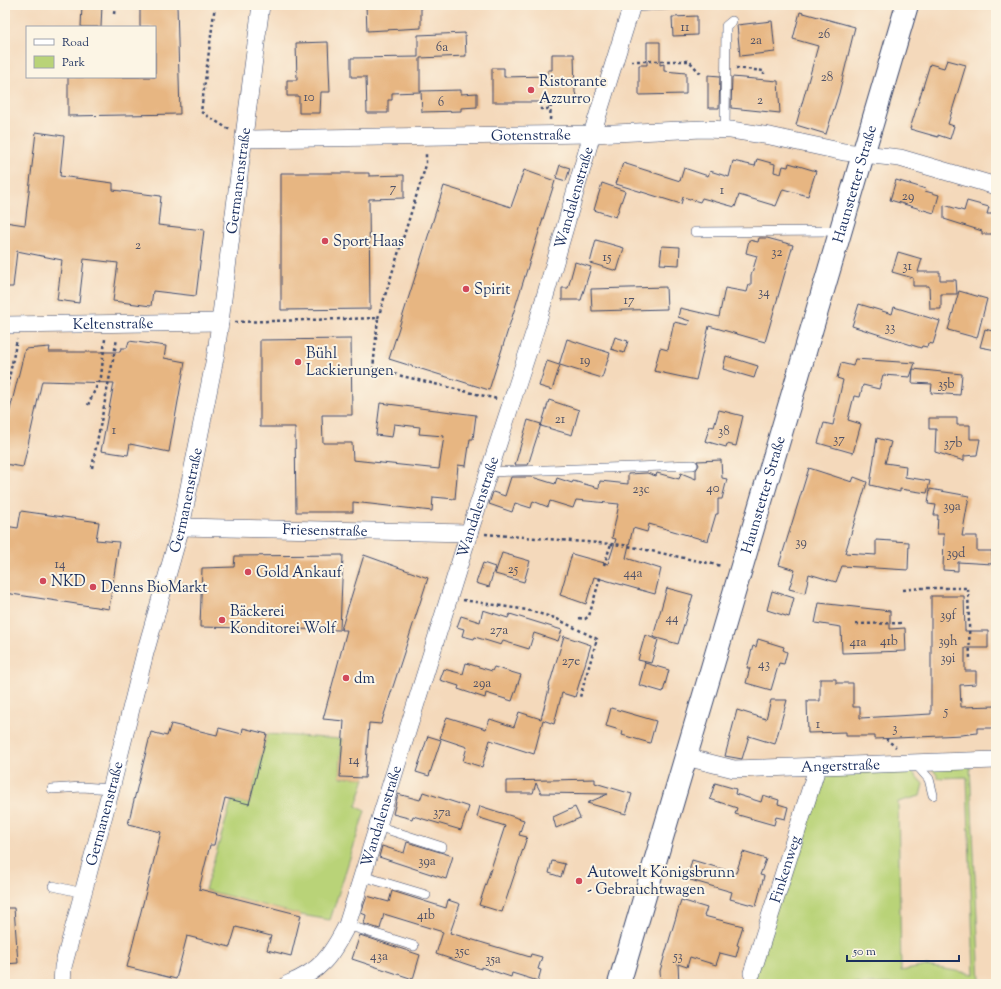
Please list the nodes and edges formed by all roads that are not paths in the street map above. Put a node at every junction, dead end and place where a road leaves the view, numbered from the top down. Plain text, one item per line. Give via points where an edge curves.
1 (261, 5) edge
2 (671, 5) edge
3 (906, 5) edge
4 (632, 6) edge
5 (732, 21) dead end
6 (725, 130) junction
7 (592, 134) junction
8 (245, 139) junction
9 (863, 154) junction
10 (996, 186) edge
11 (840, 231) junction
12 (696, 232) dead end
13 (220, 322) junction
14 (13, 325) edge
15 (693, 464) dead end
16 (489, 472) junction
17 (181, 527) junction
18 (469, 533) junction
19 (686, 757) junction
20 (996, 760) edge
21 (914, 762) junction
22 (818, 765) junction
23 (52, 789) dead end
24 (111, 789) junction
25 (933, 795) dead end
26 (377, 826) junction
27 (442, 847) dead end
28 (362, 876) junction
29 (53, 886) dead end
30 (83, 893) junction
31 (426, 895) dead end
32 (347, 925) junction
33 (414, 946) dead end
34 (752, 973) dead end
35 (62, 984) edge
36 (288, 984) edge
37 (619, 984) edge

1 - 8 street, Germanenstraße
2 - 4 lane
3 - 9 main road, Haunstetter Straße
4 - 7 street, Wandalenstraße
5 - 6 lane via 726,26
6 - 7 street, Gotenstraße
6 - 9 street, Gotenstraße
7 - 8 street, Gotenstraße
7 - 16 street, Wandalenstraße via 537,324
8 - 13 street, Germanenstraße
9 - 10 street, Gotenstraße via 900,158
9 - 11 main road, Haunstetter Straße
11 - 12 lane
11 - 19 main road, Haunstetter Straße
13 - 14 street, Keltenstraße
13 - 17 street, Germanenstraße
15 - 16 lane
16 - 18 street, Wandalenstraße
17 - 18 street, Friesenstraße
17 - 24 street, Germanenstraße via 144,653
18 - 26 street, Wandalenstraße
19 - 22 street, Angerstraße via 734,769
19 - 37 main road, Haunstetter Straße
20 - 21 street, Angerstraße
21 - 22 street, Angerstraße
21 - 25 lane via 929,779
22 - 34 street, Finkenweg
23 - 24 lane via 82,782
24 - 30 street, Germanenstraße
26 - 27 lane
26 - 28 street, Wandalenstraße
28 - 31 lane
28 - 32 street, Wandalenstraße
29 - 30 lane
30 - 35 street, Germanenstraße via 62,967
32 - 33 lane
32 - 36 street, Wandalenstraße via 337,945 322,964 306,977

